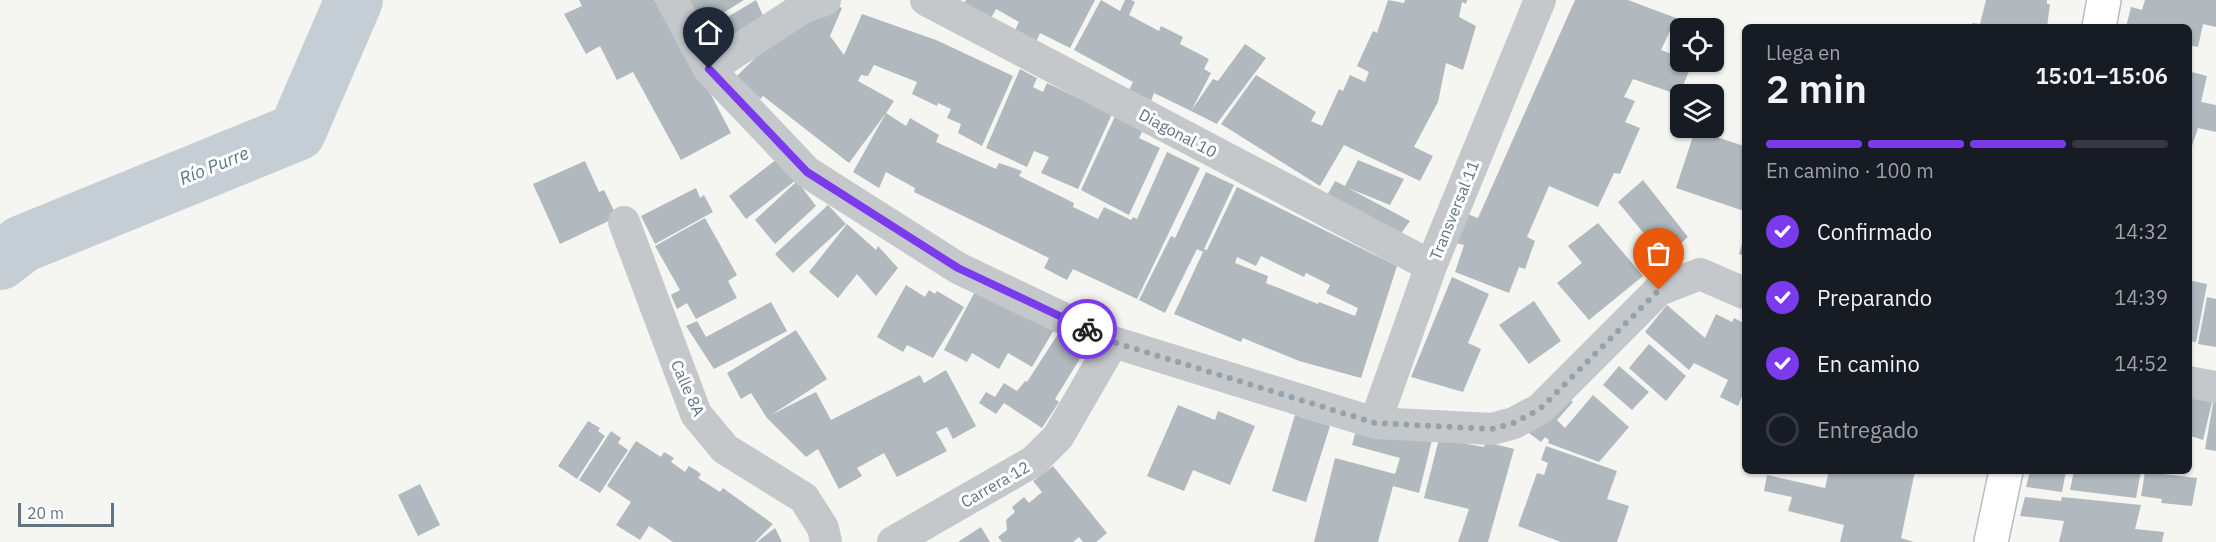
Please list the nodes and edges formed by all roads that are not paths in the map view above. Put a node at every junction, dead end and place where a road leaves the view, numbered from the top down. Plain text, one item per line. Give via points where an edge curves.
1 (672, 0) edge
2 (825, 0) edge
3 (926, 0) edge
4 (1540, 0) edge
5 (2104, 0) edge
6 (2100, 24) edge
7 (709, 69) junction
8 (624, 222) dead end
9 (1431, 266) junction
10 (1742, 293) edge
11 (1113, 342) junction
12 (2192, 383) edge
13 (2216, 387) edge
14 (1375, 423) junction
15 (2005, 474) edge
16 (826, 542) edge
17 (892, 542) edge
18 (1991, 542) edge

1 - 7 street
2 - 7 street via 804,8
3 - 9 street, Diagonal 10
4 - 9 street, Transversal 11
5 - 6 main road
7 - 11 street via 807,172 958,268
8 - 16 street, Calle 8A via 696,414 725,449 804,498 823,528
9 - 14 street, Transversal 11
10 - 14 street via 1700,274 1659,290 1540,409 1514,423 1492,429
11 - 14 street
11 - 17 street, Carrera 12 via 1058,437 1034,461
12 - 13 street
15 - 18 main road

